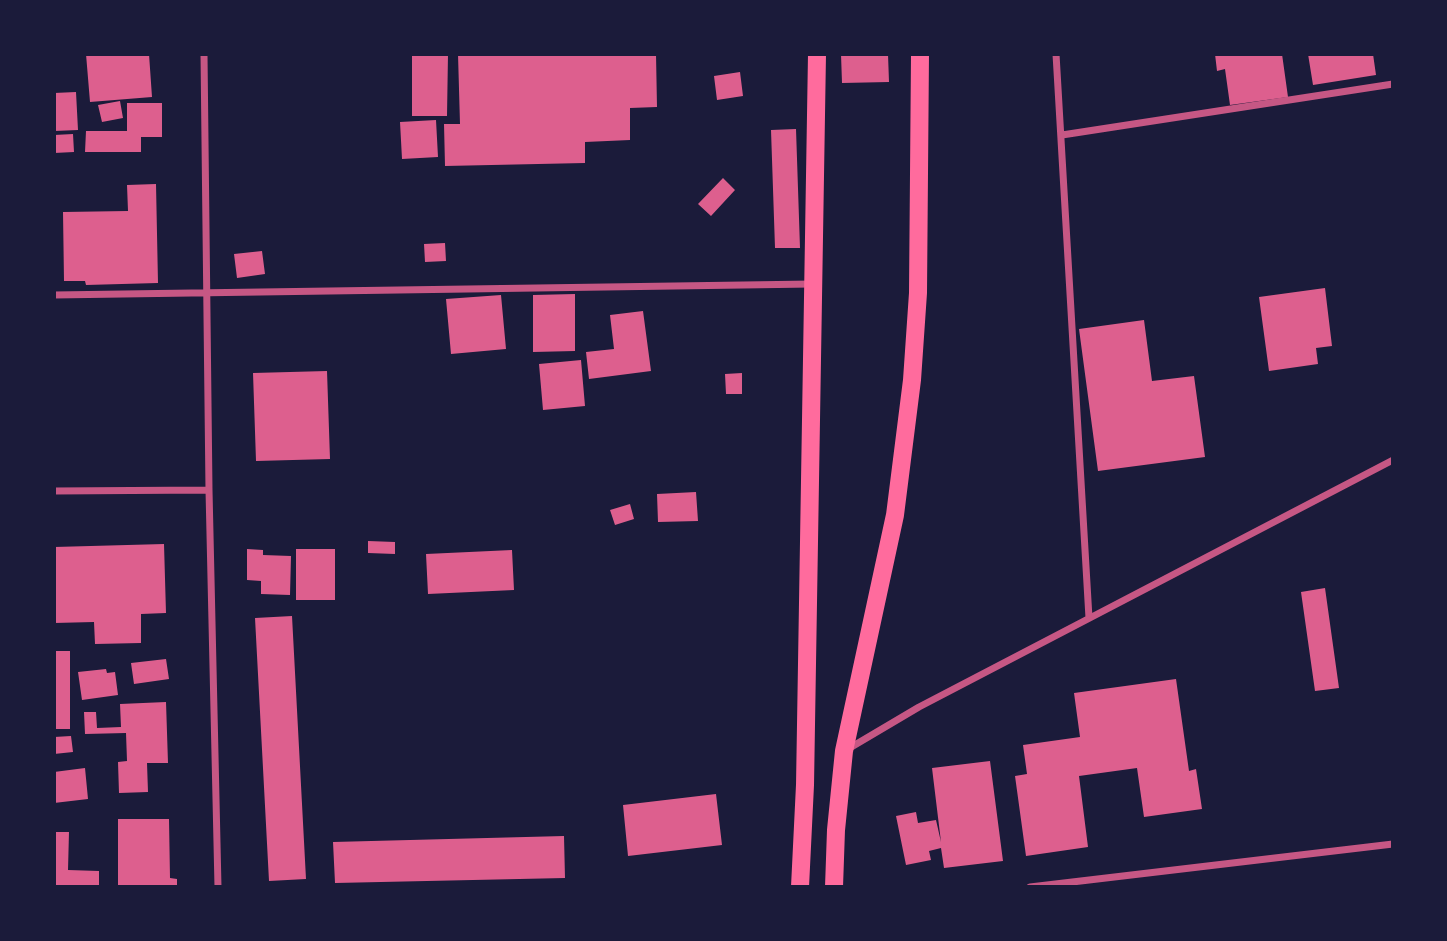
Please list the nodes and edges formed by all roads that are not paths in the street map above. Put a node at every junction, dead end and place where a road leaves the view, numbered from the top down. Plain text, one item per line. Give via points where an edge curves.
1 (204, 54) edge
2 (817, 54) edge
3 (920, 54) edge
4 (1056, 54) edge
5 (1393, 84) edge
6 (1062, 135) junction
7 (813, 284) junction
8 (206, 293) junction
9 (54, 295) edge
10 (1393, 460) edge
11 (209, 490) junction
12 (54, 491) edge
13 (1090, 618) junction
14 (844, 751) junction
15 (1393, 844) edge
16 (218, 887) edge
17 (800, 887) edge
18 (834, 887) edge
19 (1030, 887) edge

1 - 8 street
2 - 7 main road
3 - 14 main road via 918,293 905,447 895,515
4 - 6 street
5 - 6 street
6 - 13 street
7 - 8 street
7 - 17 main road
8 - 9 street
8 - 11 street
10 - 13 street
11 - 12 street
11 - 16 street
13 - 14 street
14 - 18 main road
15 - 19 street

